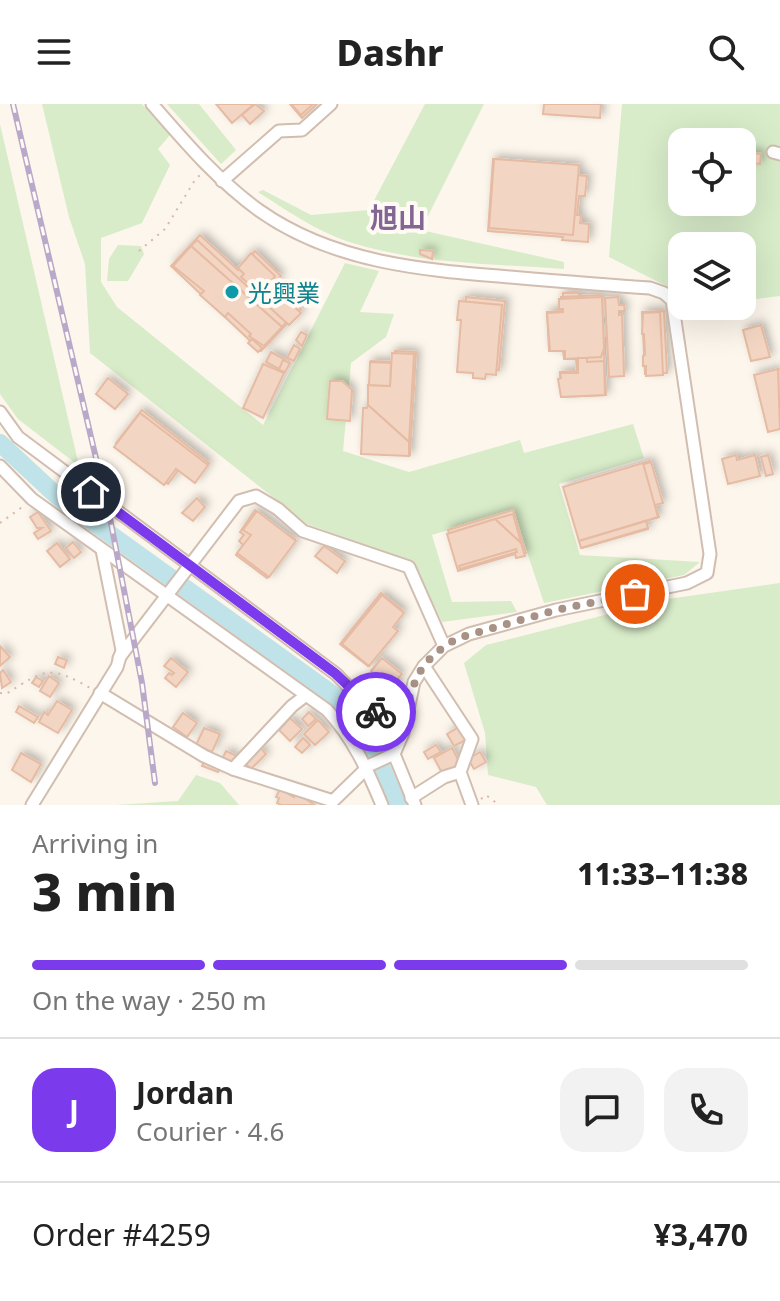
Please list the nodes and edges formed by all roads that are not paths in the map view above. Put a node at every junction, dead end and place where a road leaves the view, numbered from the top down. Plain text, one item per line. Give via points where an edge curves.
1 (152, 104) edge
2 (331, 104) edge
3 (222, 181) junction
4 (0, 412) edge
5 (0, 466) edge
6 (102, 550) junction
7 (186, 569) junction
8 (168, 594) junction
9 (444, 646) junction
10 (119, 658) junction
11 (424, 666) junction
12 (100, 693) junction
13 (305, 696) junction
14 (410, 701) junction
15 (394, 754) junction
16 (368, 767) junction
17 (233, 769) junction
18 (460, 772) junction
19 (413, 802) edge
20 (338, 803) edge
21 (32, 805) edge
22 (382, 805) edge
23 (473, 805) edge

1 - 3 street
2 - 3 street via 302,130 279,131
3 - 9 street via 261,212 301,234 369,260 418,270 650,288 672,300 710,554 707,573 687,583 469,634
4 - 7 street via 18,437
5 - 6 street via 32,499
6 - 8 street
6 - 10 street via 122,650
7 - 8 street
7 - 9 street via 239,501 256,496 303,531 409,567
7 - 14 street via 336,674 380,715 399,713
8 - 10 street
8 - 13 street
9 - 11 street
10 - 12 street
11 - 14 street
11 - 18 street via 472,739
12 - 17 street
12 - 21 street
13 - 16 street via 347,731
13 - 17 street
14 - 15 street
15 - 16 street
15 - 19 street
16 - 20 street
16 - 22 street
17 - 20 street
18 - 19 street via 444,777
18 - 23 street

